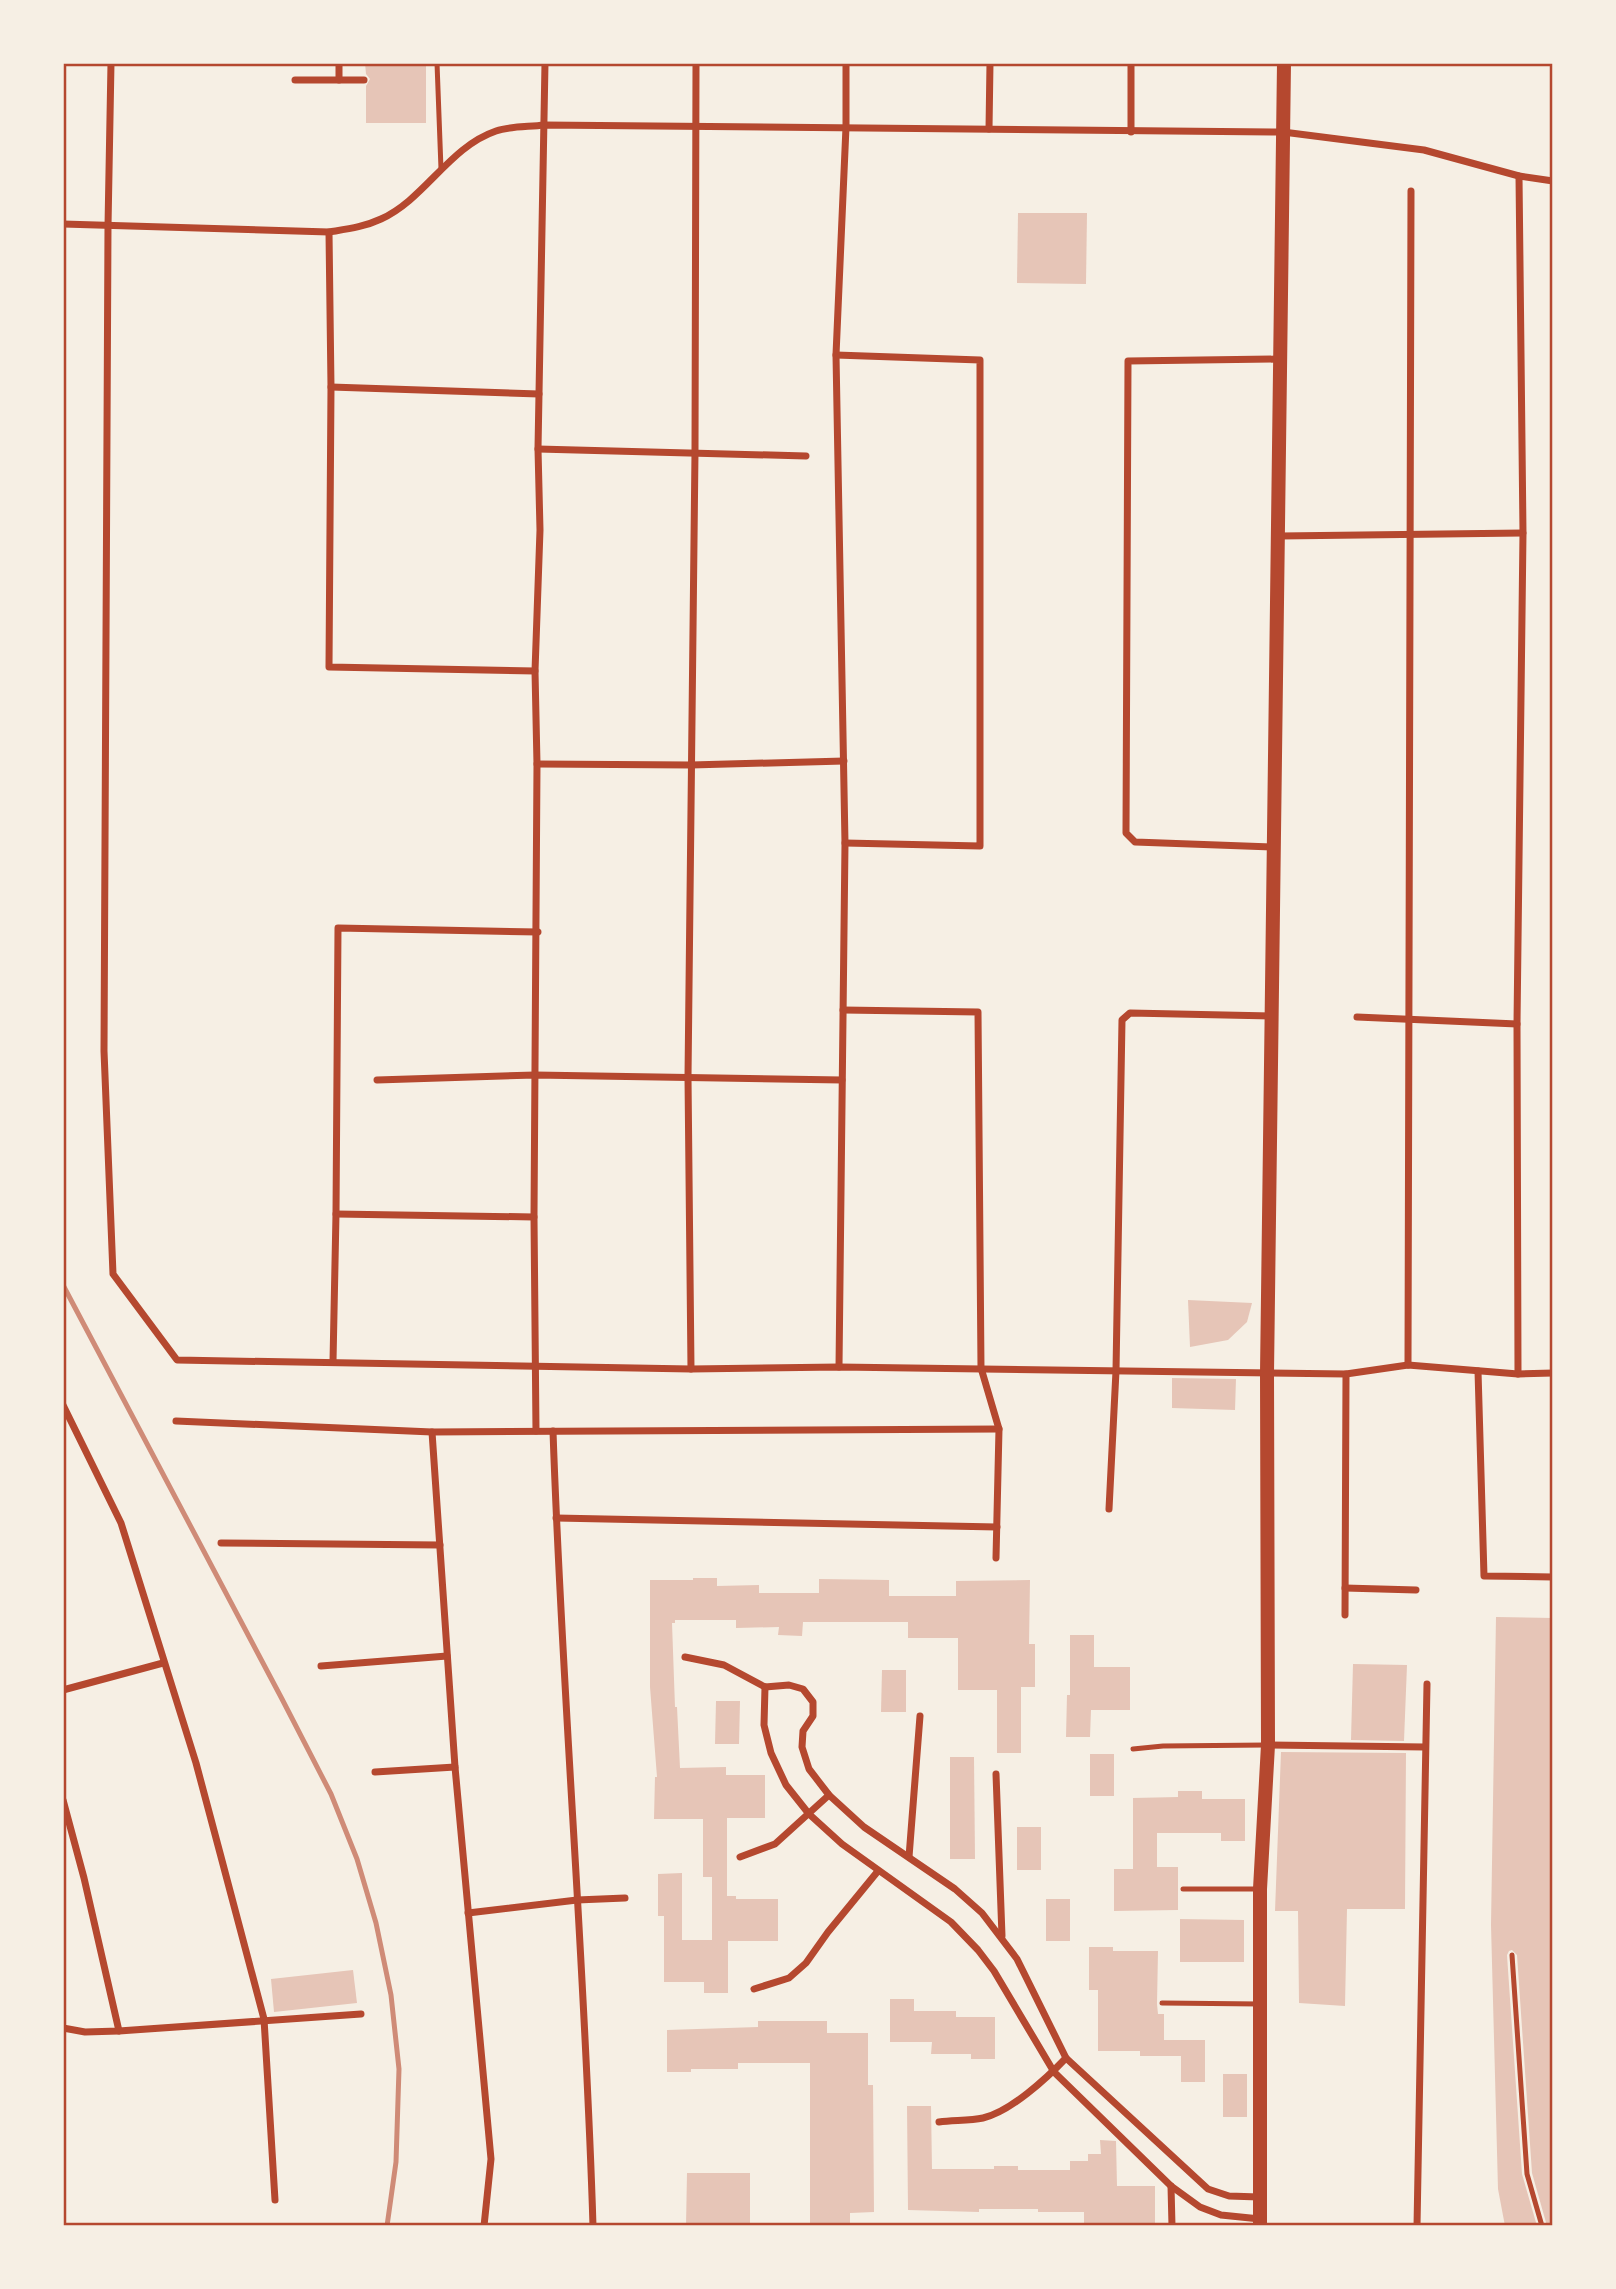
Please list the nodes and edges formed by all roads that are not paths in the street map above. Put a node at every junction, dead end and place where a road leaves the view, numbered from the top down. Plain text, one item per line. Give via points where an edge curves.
1 (111, 63) edge
2 (339, 63) edge
3 (437, 63) edge
4 (545, 63) edge
5 (696, 63) edge
6 (846, 63) edge
7 (990, 63) edge
8 (1131, 63) edge
9 (1284, 63) edge
10 (295, 80) dead end
11 (339, 80) junction
12 (364, 80) dead end
13 (544, 125) junction
14 (695, 127) junction
15 (846, 127) junction
16 (989, 130) junction
17 (1131, 132) junction
18 (1283, 132) junction
19 (441, 169) junction
20 (1519, 176) junction
21 (1553, 181) edge
22 (1410, 191) dead end
23 (63, 224) edge
24 (108, 226) junction
25 (329, 232) junction
26 (836, 355) junction
27 (1280, 359) junction
28 (331, 387) junction
29 (540, 394) junction
30 (538, 449) junction
31 (695, 452) junction
32 (806, 456) dead end
33 (1523, 533) junction
34 (1280, 536) junction
35 (1411, 536) junction
36 (535, 671) junction
37 (844, 761) junction
38 (537, 764) junction
39 (691, 765) junction
40 (845, 844) junction
41 (1274, 847) junction
42 (538, 932) junction
43 (843, 1010) junction
44 (1272, 1016) junction
45 (1357, 1017) dead end
46 (1408, 1018) junction
47 (1517, 1024) junction
48 (535, 1076) junction
49 (688, 1077) junction
50 (377, 1080) dead end
51 (842, 1080) junction
52 (336, 1214) junction
53 (534, 1217) junction
54 (333, 1362) junction
55 (535, 1365) junction
56 (1408, 1365) junction
57 (839, 1367) junction
58 (691, 1368) junction
59 (981, 1368) junction
60 (1116, 1371) junction
61 (1478, 1371) junction
62 (1267, 1373) junction
63 (1553, 1373) edge
64 (1346, 1374) junction
65 (1518, 1374) junction
66 (63, 1405) edge
67 (176, 1421) dead end
68 (999, 1429) junction
69 (536, 1431) junction
70 (553, 1431) junction
71 (432, 1432) junction
72 (1109, 1508) dead end
73 (556, 1518) junction
74 (997, 1527) junction
75 (221, 1543) dead end
76 (440, 1545) junction
77 (996, 1558) dead end
78 (1553, 1577) edge
79 (1345, 1588) junction
80 (1416, 1590) dead end
81 (1345, 1615) dead end
82 (447, 1656) junction
83 (685, 1657) dead end
84 (163, 1664) junction
85 (321, 1666) dead end
86 (1427, 1684) dead end
87 (765, 1687) junction
88 (63, 1690) edge
89 (920, 1716) dead end
90 (1268, 1745) junction
91 (1425, 1747) junction
92 (1133, 1749) dead end
93 (455, 1767) junction
94 (375, 1773) dead end
95 (996, 1774) dead end
96 (829, 1795) junction
97 (63, 1800) edge
98 (809, 1814) junction
99 (740, 1857) dead end
100 (909, 1857) junction
101 (878, 1871) junction
102 (1183, 1889) dead end
103 (1260, 1889) junction
104 (625, 1898) dead end
105 (576, 1900) junction
106 (468, 1913) junction
107 (1002, 1937) junction
108 (1512, 1955) dead end
109 (754, 1989) dead end
110 (1162, 2003) dead end
111 (1261, 2004) junction
112 (362, 2014) dead end
113 (264, 2019) junction
114 (63, 2028) edge
115 (119, 2031) junction
116 (1066, 2058) junction
117 (1054, 2072) junction
118 (939, 2122) dead end
119 (1171, 2186) junction
120 (1259, 2197) junction
121 (275, 2200) dead end
122 (1260, 2222) edge
123 (484, 2226) edge
124 (593, 2226) edge
125 (1172, 2226) edge
126 (1417, 2226) edge
127 (1542, 2226) edge

1 - 24 street
2 - 11 street
3 - 19 lane
4 - 13 street
5 - 14 street
6 - 15 street
7 - 16 street
8 - 17 street
9 - 18 main road
10 - 11 street
11 - 12 street
13 - 14 street
13 - 19 street via 498,131 473,143
13 - 29 street
14 - 15 street
14 - 31 street
15 - 16 street
15 - 26 street
16 - 17 street
17 - 18 street
18 - 20 street via 1424,149
18 - 27 main road
19 - 25 street via 382,219
20 - 21 street
20 - 33 street
22 - 35 street
23 - 24 street
24 - 25 street
24 - 54 street via 104,1051 113,1274 177,1360
25 - 28 street
26 - 37 street
26 - 40 street via 980,360 980,846
27 - 34 main road
27 - 41 street via 1128,361 1126,833 1135,842
28 - 29 street
28 - 36 street via 330,667
29 - 30 street
30 - 31 street
30 - 36 street
31 - 32 street
31 - 39 street
33 - 35 street
33 - 47 street
34 - 35 street
34 - 41 main road
35 - 46 street
36 - 38 street
37 - 39 street
37 - 40 street
38 - 39 street
38 - 42 street
39 - 49 street
40 - 43 street
41 - 44 main road
42 - 48 street
42 - 52 street via 338,929
43 - 51 street
43 - 59 street via 978,1012
44 - 60 street via 1130,1013 1122,1020
44 - 62 main road
45 - 46 street
46 - 47 street
46 - 56 street
47 - 65 street
48 - 49 street
48 - 50 street
48 - 53 street
49 - 51 street
49 - 58 street
51 - 57 street
52 - 53 street
52 - 54 street
53 - 55 street
54 - 55 street
55 - 58 street
55 - 69 street
56 - 61 street
56 - 64 street
57 - 58 street
57 - 59 street
59 - 60 street
59 - 68 street
60 - 62 street
60 - 72 street
61 - 65 street
61 - 78 street via 1484,1576
62 - 64 street
62 - 90 main road
63 - 65 street
64 - 79 street
66 - 84 street via 121,1523
67 - 71 street
68 - 70 street
68 - 74 street
69 - 70 street
69 - 71 street
70 - 73 street
71 - 76 street
73 - 74 street
73 - 105 street
74 - 77 street
75 - 76 street
76 - 82 street
79 - 80 street
79 - 81 street
82 - 85 street
82 - 93 street
83 - 87 street via 724,1665
84 - 88 street
84 - 113 street via 196,1763
86 - 91 street
87 - 96 street via 803,1689 813,1702 802,1747 809,1769
87 - 98 street via 764,1725 771,1753 786,1785
89 - 100 street
90 - 91 street
90 - 92 lane
90 - 103 main road
91 - 126 street
93 - 94 street
93 - 106 street
95 - 107 street
96 - 98 street
96 - 100 street via 864,1827
97 - 115 street
98 - 99 street via 775,1844
98 - 101 street
100 - 107 street via 973,1905
101 - 109 street via 806,1963 789,1979
101 - 117 street via 951,1922 978,1950
102 - 103 lane
103 - 111 main road
104 - 105 street
105 - 106 street
105 - 124 street
106 - 123 street via 491,2159
107 - 116 street
108 - 127 lane via 1527,2174
110 - 111 lane
111 - 120 main road
112 - 113 street
113 - 115 street
113 - 121 street
114 - 115 street
116 - 117 street
116 - 120 street via 1208,2189 1229,2196
117 - 118 street via 1011,2105 984,2118
117 - 119 street
119 - 122 street via 1200,2207
119 - 125 street
120 - 122 main road

